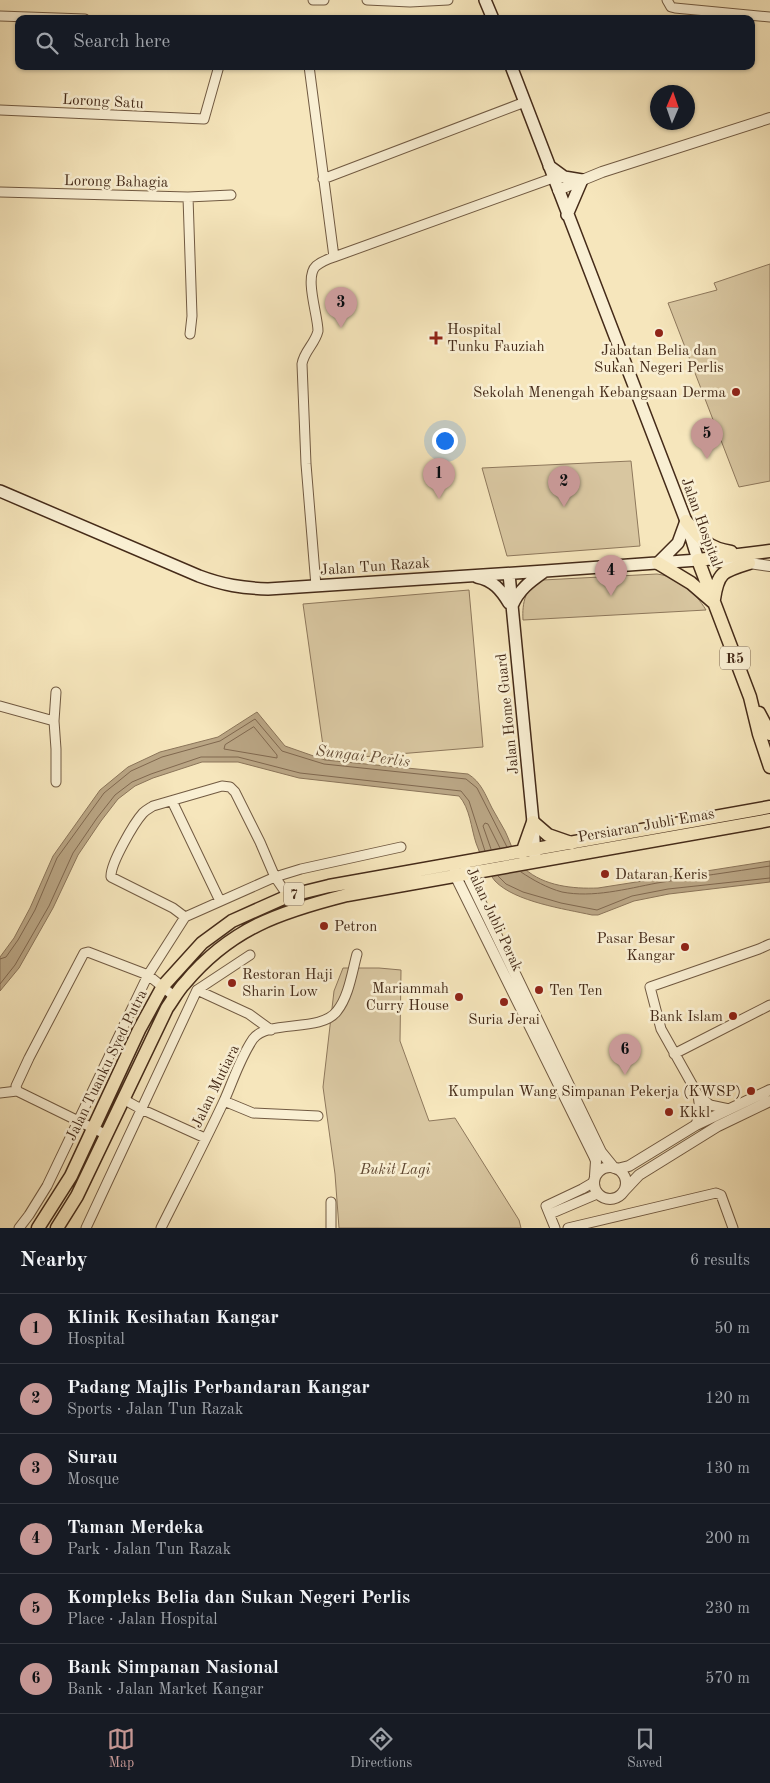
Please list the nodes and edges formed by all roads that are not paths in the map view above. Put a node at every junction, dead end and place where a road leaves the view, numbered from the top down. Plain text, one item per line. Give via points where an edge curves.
1 (313, 0) edge
2 (324, 0) edge
3 (367, 0) edge
4 (448, 0) edge
5 (485, 0) edge
6 (667, 0) edge
7 (491, 15) edge
8 (749, 15) edge
9 (0, 16) edge
10 (755, 16) edge
11 (15, 17) edge
12 (770, 17) edge
13 (218, 70) edge
14 (310, 70) edge
15 (513, 70) edge
16 (525, 102) junction
17 (0, 110) edge
18 (770, 118) edge
19 (548, 165) junction
20 (323, 178) junction
21 (553, 178) junction
22 (582, 180) junction
23 (558, 190) junction
24 (0, 192) edge
25 (231, 195) dead end
26 (188, 197) junction
27 (567, 215) junction
28 (334, 257) junction
29 (190, 334) dead end
30 (0, 493) edge
31 (686, 521) junction
32 (770, 551) edge
33 (745, 559) junction
34 (698, 560) junction
35 (658, 563) junction
36 (770, 566) edge
37 (545, 572) junction
38 (509, 574) junction
39 (468, 576) junction
40 (316, 586) junction
41 (713, 602) junction
42 (512, 607) junction
43 (56, 692) dead end
44 (750, 698) junction
45 (0, 706) edge
46 (54, 720) junction
47 (770, 734) edge
48 (770, 767) edge
49 (56, 782) dead end
50 (172, 801) junction
51 (767, 812) edge
52 (733, 821) junction
53 (533, 822) junction
54 (574, 843) junction
55 (401, 847) dead end
56 (530, 857) junction
57 (460, 870) junction
58 (275, 877) junction
59 (288, 896) junction
60 (220, 901) junction
61 (185, 917) junction
62 (770, 944) edge
63 (357, 954) dead end
64 (250, 955) dead end
65 (148, 975) junction
66 (163, 986) junction
67 (197, 990) junction
68 (175, 997) junction
69 (770, 1005) edge
70 (271, 1030) junction
71 (674, 1054) junction
72 (770, 1090) edge
73 (17, 1091) junction
74 (0, 1093) edge
75 (698, 1095) junction
76 (123, 1099) junction
77 (224, 1100) junction
78 (770, 1101) edge
79 (141, 1109) junction
80 (729, 1109) junction
81 (318, 1116) dead end
82 (80, 1120) junction
83 (696, 1125) junction
84 (94, 1128) junction
85 (107, 1134) junction
86 (205, 1138) junction
87 (615, 1168) junction
88 (595, 1179) junction
89 (623, 1192) junction
90 (597, 1194) junction
91 (330, 1202) dead end
92 (548, 1210) junction
93 (19, 1228) edge
94 (38, 1228) edge
95 (59, 1228) edge
96 (86, 1228) edge
97 (161, 1228) edge
98 (331, 1228) edge
99 (554, 1228) edge
100 (568, 1228) edge
101 (733, 1228) edge

1 - 2 street
3 - 4 street
5 - 7 main road
6 - 8 street via 675,8
9 - 11 street
10 - 12 street
13 - 17 street, Lorong Satu via 204,119
14 - 20 street
15 - 16 main road, R5
16 - 19 main road, R5
16 - 20 street
18 - 22 street
19 - 21 main road, R5
19 - 22 main road via 564,177
20 - 28 street
21 - 23 main road, Jalan Hospital / R5
21 - 28 street
22 - 23 street
22 - 27 main road
23 - 27 main road, Jalan Hospital / R5
24 - 26 street, Lorong Bahagia
25 - 26 street, Lorong Bahagia
26 - 29 street
27 - 31 main road, Jalan Hospital / R5
28 - 40 street via 316,266 312,272 310,283 318,331 302,364
30 - 40 main road, Jalan Tun Razak via 222,584 268,589
31 - 33 main road via 715,549
31 - 34 main road, Jalan Hospital / R5
31 - 35 main road via 678,543
32 - 33 main road, Jalan Tun Razak
33 - 34 main road, Jalan Tun Razak
33 - 36 street
33 - 41 main road via 723,573 716,582
34 - 35 main road, Jalan Tun Razak
34 - 41 main road, Jalan Hospital / R5
35 - 37 main road, Jalan Tun Razak
35 - 41 main road via 691,583
37 - 38 main road, Jalan Tun Razak
37 - 42 main road via 523,588
38 - 39 main road, Jalan Tun Razak
38 - 42 main road, Jalan Home Guard
39 - 40 main road, Jalan Tun Razak
39 - 42 main road via 482,578 497,586
41 - 44 main road, Jalan Hospital / R5
42 - 53 main road, Jalan Home Guard
43 - 46 street
44 - 47 main road, R5
44 - 48 main road, Jalan Hospital / R5
45 - 46 street
46 - 49 street
50 - 58 street via 222,786 230,787
50 - 60 street
50 - 61 street via 144,812 118,854 111,877
51 - 52 main road, Persiaran Jubli Emas / 7
52 - 54 main road, Persiaran Jubli Emas / 7
52 - 56 main road, Persiaran Jubli Emas / 7
53 - 54 main road via 548,835
53 - 56 main road
54 - 56 main road, Persiaran Jubli Emas / 7
55 - 58 street
56 - 57 main road, Jalan Tuanku Syed Putra / 7
57 - 59 main road, Jalan Tuanku Syed Putra / 7 via 329,886
57 - 68 main road, Jalan Tuanku Syed Putra / 7 via 310,905 265,921 241,933 213,954 184,983
57 - 87 street, Jalan Jubli Perak via 601,1152
57 - 88 street, Jalan Jubli Perak via 594,1156
58 - 59 street
58 - 60 street
59 - 66 main road, Jalan Tuanku Syed Putra / 7 via 232,921 202,943
60 - 61 street
61 - 65 street
62 - 71 street via 650,986 659,1025
63 - 70 street, Jalan Mutiara via 346,994 330,1018
64 - 67 street
65 - 66 street
65 - 73 street via 88,952 83,954 29,1058 16,1086
65 - 82 street
66 - 68 street
66 - 84 main road, Jalan Tuanku Syed Putra / 7
67 - 70 street via 249,1014
67 - 79 street
68 - 76 main road, Jalan Tuanku Syed Putra / 7
69 - 71 street
70 - 77 street, Jalan Mutiara via 263,1031 253,1039
71 - 75 street
72 - 80 street
73 - 74 street
73 - 82 street
75 - 80 street via 710,1105
75 - 83 street via 700,1110
76 - 79 street
76 - 85 main road, Jalan Tuanku Syed Putra / 7
77 - 81 street via 253,1113
77 - 86 street, Jalan Mutiara
78 - 89 street via 718,1126 639,1174
79 - 86 street
79 - 96 street
80 - 83 street
82 - 84 street
82 - 93 street via 47,1186
83 - 87 street via 628,1166
84 - 85 street
84 - 94 main road, Jalan Tuanku Syed Putra / 7 via 71,1176
85 - 95 main road, Jalan Tuanku Syed Putra / 7
86 - 97 street, Jalan Mutiara
87 - 88 street via 603,1169
87 - 89 street via 624,1177
88 - 90 street
88 - 92 street
89 - 90 street via 611,1199
90 - 92 street
91 - 98 street
92 - 99 street
100 - 101 street via 716,1193 721,1195

